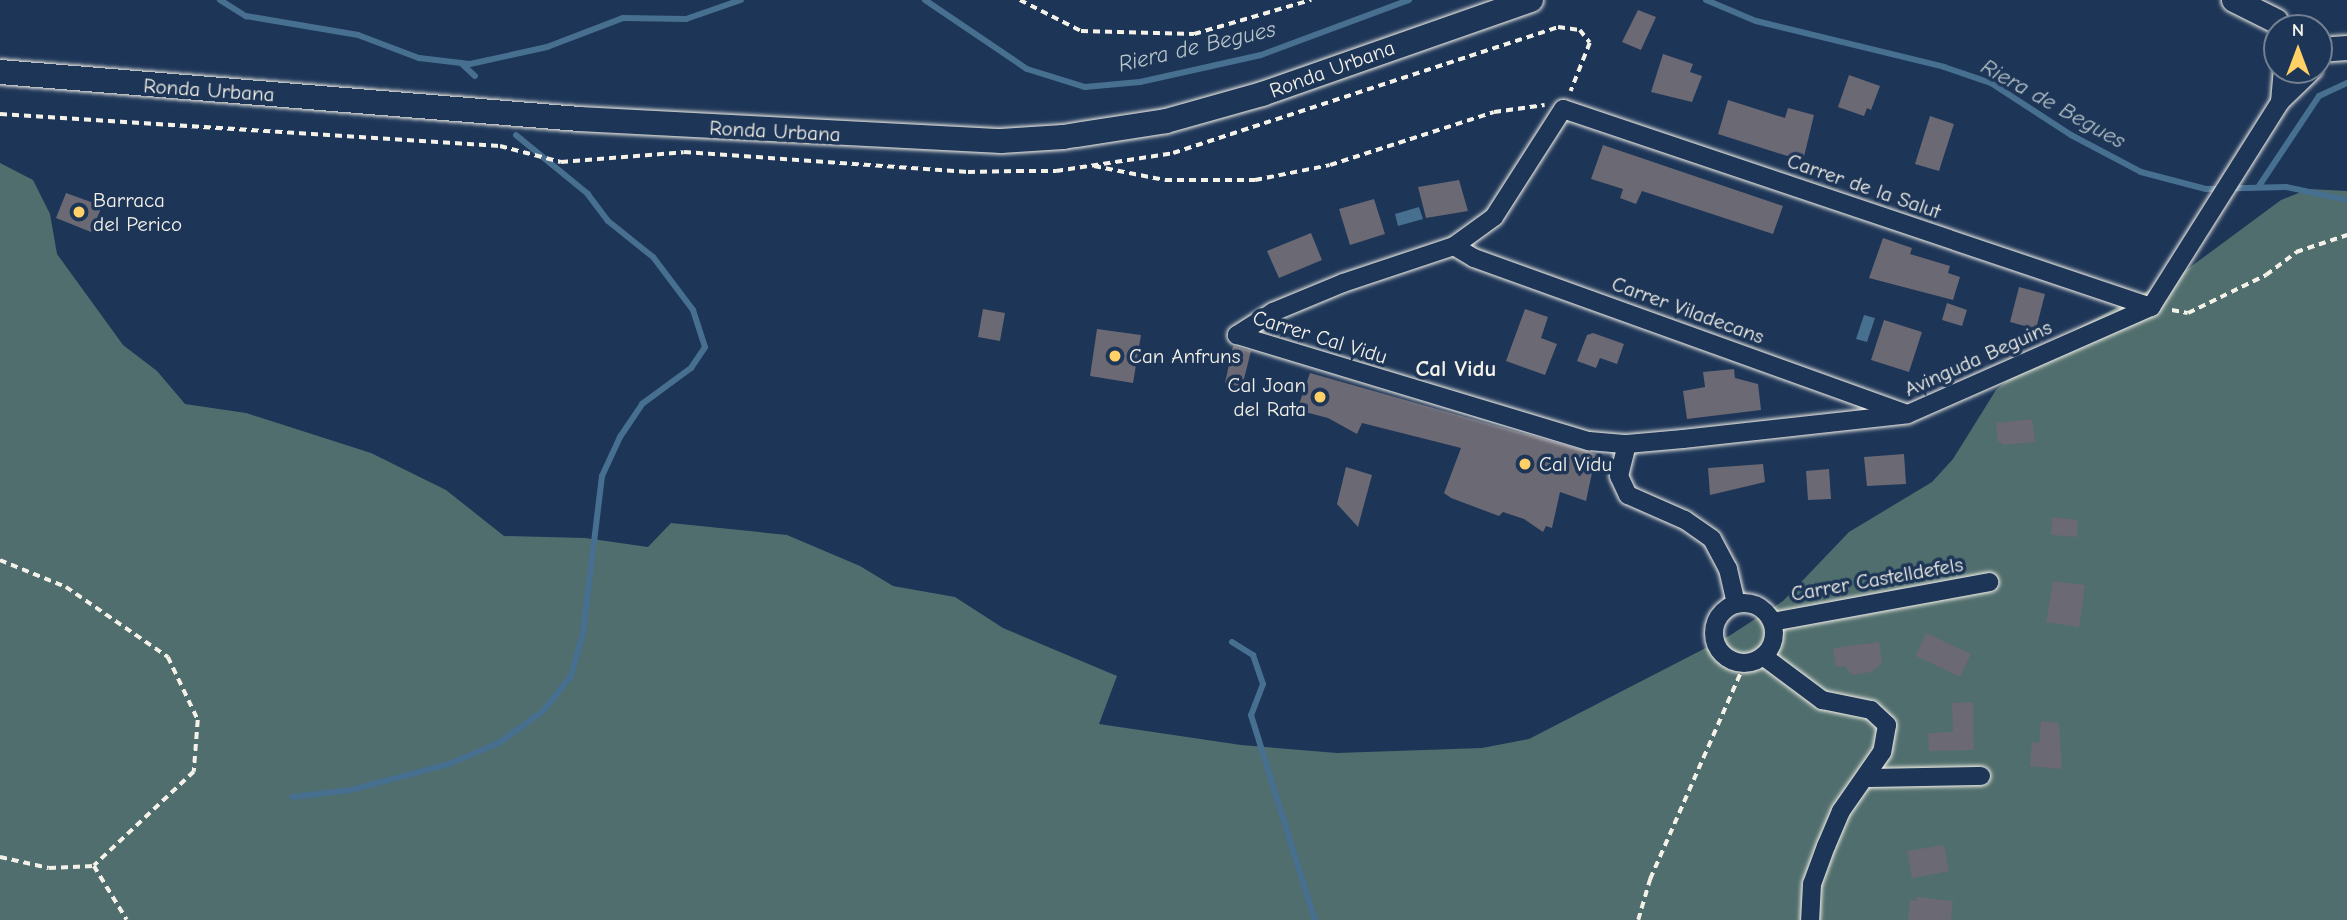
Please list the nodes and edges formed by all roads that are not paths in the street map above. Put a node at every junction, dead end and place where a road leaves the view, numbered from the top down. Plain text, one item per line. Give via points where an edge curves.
1 (1531, 0) edge
2 (2234, 0) edge
3 (2270, 14) edge
4 (0, 72) edge
5 (2282, 84) edge
6 (2299, 84) edge
7 (2280, 102) junction
8 (1563, 109) joint
9 (1454, 246) junction
10 (2151, 307) junction
11 (1908, 414) junction
12 (1627, 444) junction
13 (1989, 582) dead end
14 (1736, 604) junction
15 (1772, 622) junction
16 (1763, 656) junction
17 (1980, 776) dead end
18 (1866, 778) junction
19 (1810, 920) edge

1 - 4 main road, Ronda Urbana via 1262,94 1166,121 1001,141 566,118
2 - 3 main road
5 - 7 street
6 - 7 street
7 - 10 street
8 - 9 street, Carrer Cal Vidu via 1493,217
8 - 10 street, Carrer de la Salut
9 - 11 street, Carrer Viladecans via 1474,258
9 - 12 street, Carrer Cal Vidu via 1320,292 1273,312 1237,335 1589,441
10 - 11 street, Avinguda Beguins
11 - 12 street, Avinguda Beguins
12 - 14 street via 1619,476 1628,495 1685,520 1712,540 1728,569
13 - 15 street, Carrer Castelldefels
14 - 15 street via 1752,604
14 - 16 street via 1716,621 1714,635 1728,659 1745,663
15 - 16 street via 1774,637
16 - 18 street via 1822,700 1871,710 1883,719 1886,741
17 - 18 street
18 - 19 street via 1841,811 1826,846 1812,884

